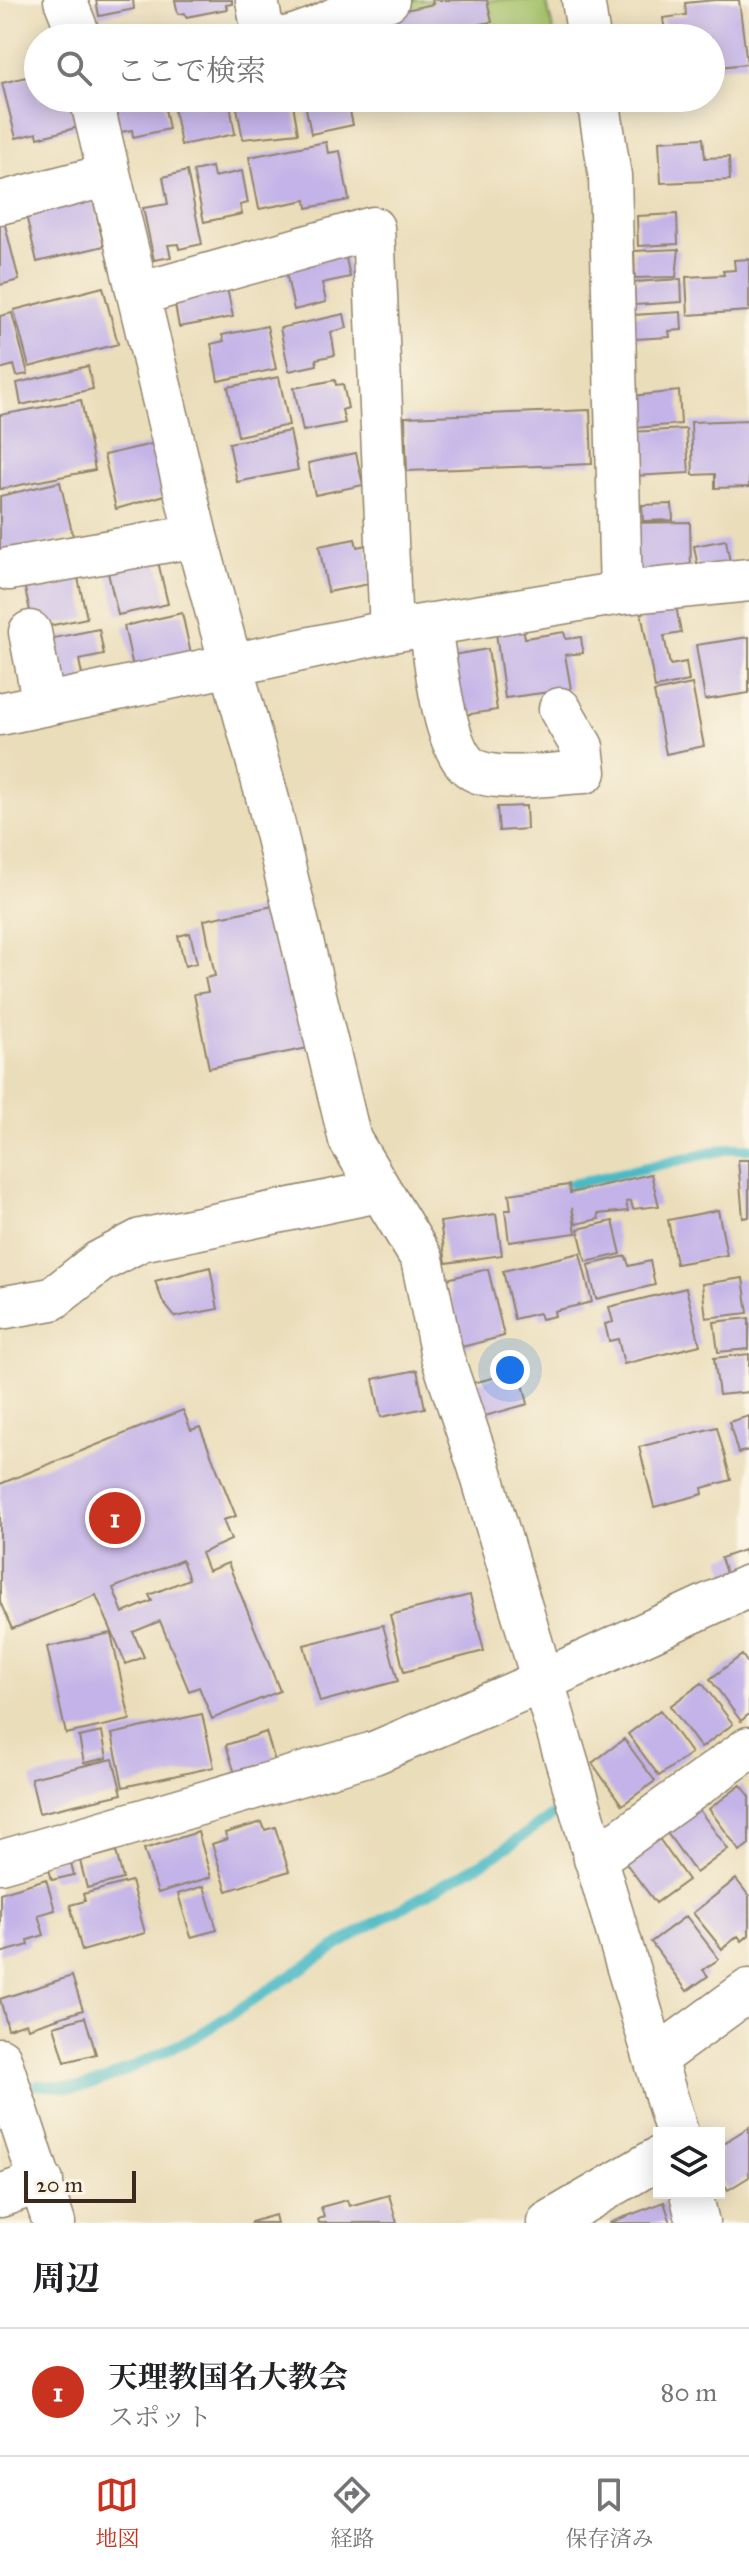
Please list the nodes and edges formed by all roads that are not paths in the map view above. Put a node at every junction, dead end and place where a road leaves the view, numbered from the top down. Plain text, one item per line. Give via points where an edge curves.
1 (65, 0) edge
2 (257, 0) edge
3 (388, 0) edge
4 (583, 0) edge
5 (74, 24) edge
6 (261, 24) edge
7 (325, 24) edge
8 (587, 24) edge
9 (94, 112) edge
10 (600, 112) edge
11 (109, 175) junction
12 (0, 203) edge
13 (139, 294) junction
14 (196, 536) junction
15 (9, 569) dead end
16 (749, 580) edge
17 (621, 593) junction
18 (410, 629) junction
19 (30, 632) dead end
20 (234, 665) junction
21 (44, 705) junction
22 (560, 709) dead end
23 (0, 714) edge
24 (379, 1191) junction
25 (0, 1308) edge
26 (749, 1586) edge
27 (540, 1682) junction
28 (749, 1748) edge
29 (595, 1859) junction
30 (0, 1862) edge
31 (749, 1990) edge
32 (656, 2058) junction
33 (0, 2062) edge
34 (675, 2127) edge
35 (653, 2162) edge
36 (42, 2181) junction
37 (0, 2196) edge
38 (692, 2199) edge
39 (54, 2223) edge
40 (548, 2223) edge
41 (698, 2223) edge

1 - 5 street
2 - 6 street
3 - 7 street via 358,5
4 - 8 street
9 - 11 street
10 - 17 street via 610,176
11 - 12 street
11 - 13 street
13 - 14 street
13 - 18 street via 373,228
14 - 15 street
14 - 20 street
16 - 17 street
17 - 18 street
18 - 20 street
18 - 22 street via 461,760 475,771 494,776 585,772 582,747
19 - 21 street
20 - 21 street
20 - 24 street via 350,1140
21 - 23 street
24 - 25 street via 141,1240 99,1262 52,1299
24 - 27 street via 422,1259 442,1356
26 - 27 street
27 - 29 street
27 - 30 street via 374,1753
28 - 29 street
29 - 32 street
31 - 32 street
32 - 34 street
33 - 36 street
35 - 40 street
36 - 37 street
36 - 39 street
38 - 41 street

